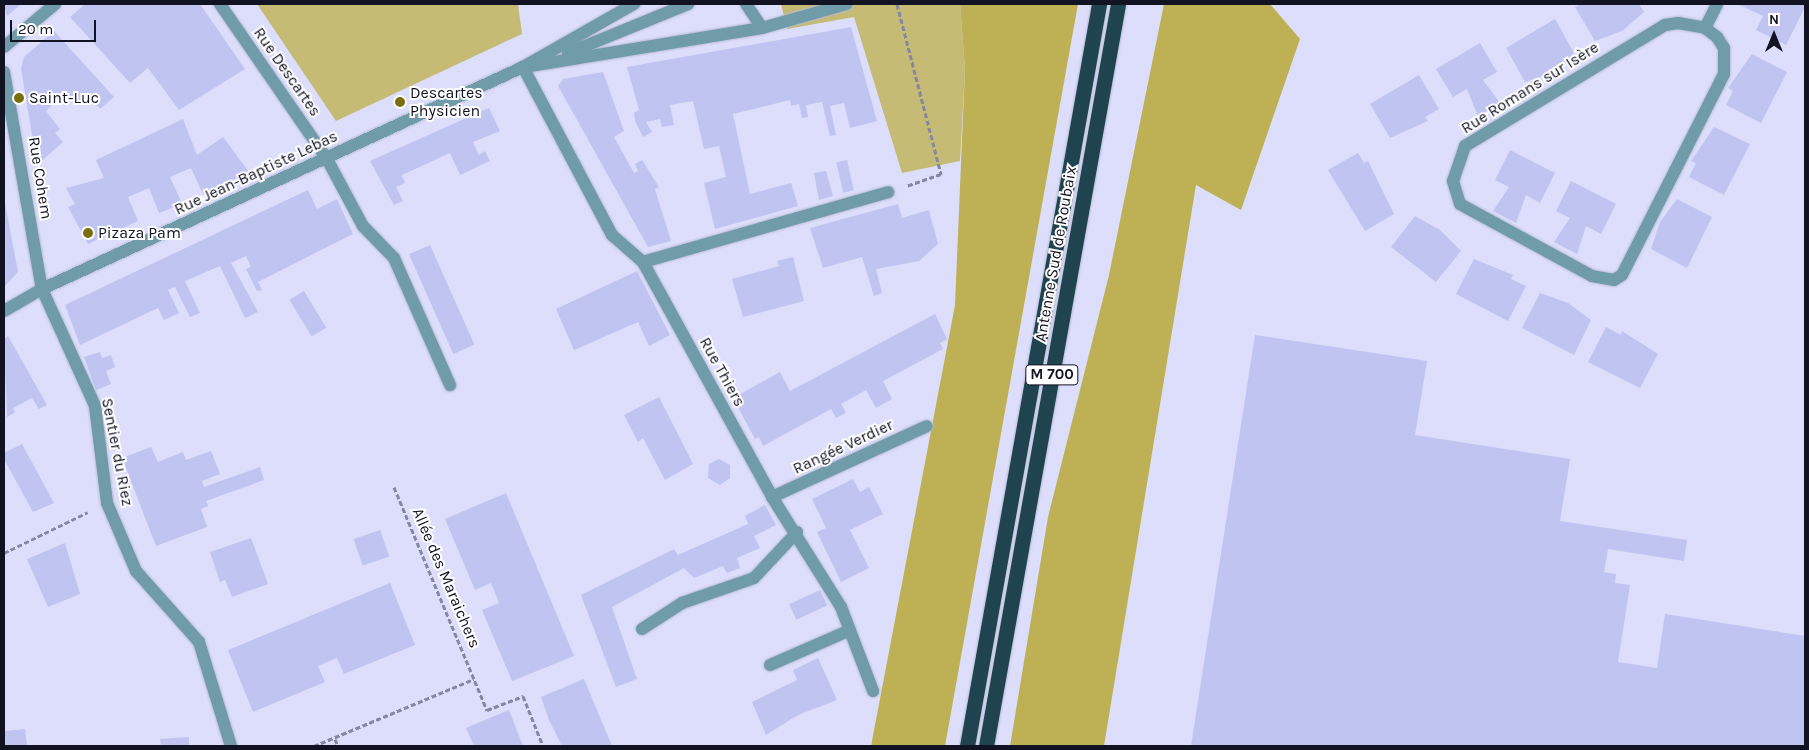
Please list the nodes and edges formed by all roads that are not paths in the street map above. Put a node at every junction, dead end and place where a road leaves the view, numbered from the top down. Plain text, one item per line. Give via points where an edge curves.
1 (55, 4) edge
2 (220, 4) edge
3 (634, 4) edge
4 (688, 4) edge
5 (746, 4) edge
6 (847, 4) edge
7 (1098, 4) edge
8 (1118, 4) edge
9 (1717, 4) edge
10 (762, 28) junction
11 (1705, 28) junction
12 (4, 47) edge
13 (523, 67) junction
14 (4, 72) edge
15 (327, 159) junction
16 (888, 192) road end
17 (642, 262) junction
18 (42, 289) junction
19 (4, 311) edge
20 (450, 385) dead end
21 (927, 426) dead end
22 (772, 497) junction
23 (797, 532) junction
24 (642, 629) dead end
25 (850, 630) junction
26 (770, 665) dead end
27 (873, 691) dead end
28 (231, 746) edge
29 (967, 746) edge
30 (986, 746) edge

1 - 12 street
2 - 15 street, Rue Descartes
3 - 13 street, Rue Jean-Baptiste Lebas
4 - 13 street, Rue Jean-Baptiste Lebas via 623,34
5 - 10 street
6 - 10 street, Rue Jean-Baptiste Lebas
7 - 29 highway, Antenne Sud de Roubaix / M 700
8 - 30 highway, Antenne Sud de Roubaix / M 700
9 - 11 street
10 - 13 street, Rue Jean-Baptiste Lebas
11 - 11 street, Rue Romans sur Isère via 1724,48 1724,74 1622,275 1614,280 1592,276 1460,204 1454,168 1465,146 1475,138 1665,25
13 - 15 street, Rue Jean-Baptiste Lebas
13 - 17 street, Rue Thiers via 612,235
14 - 18 street, Rue Cohem
15 - 18 street, Rue Jean-Baptiste Lebas
15 - 20 street, Rue Descartes via 363,226 394,258
16 - 17 street
17 - 22 street, Rue Thiers
18 - 19 street, Rue Jean-Baptiste Lebas
18 - 28 street, Sentier du Riez via 95,406 107,503 136,572 199,642
21 - 22 street, Rangée Verdier
22 - 23 street, Rue Thiers
23 - 24 street via 754,578 682,602
23 - 25 street, Rue Thiers
25 - 26 street
25 - 27 street, Rue Thiers

